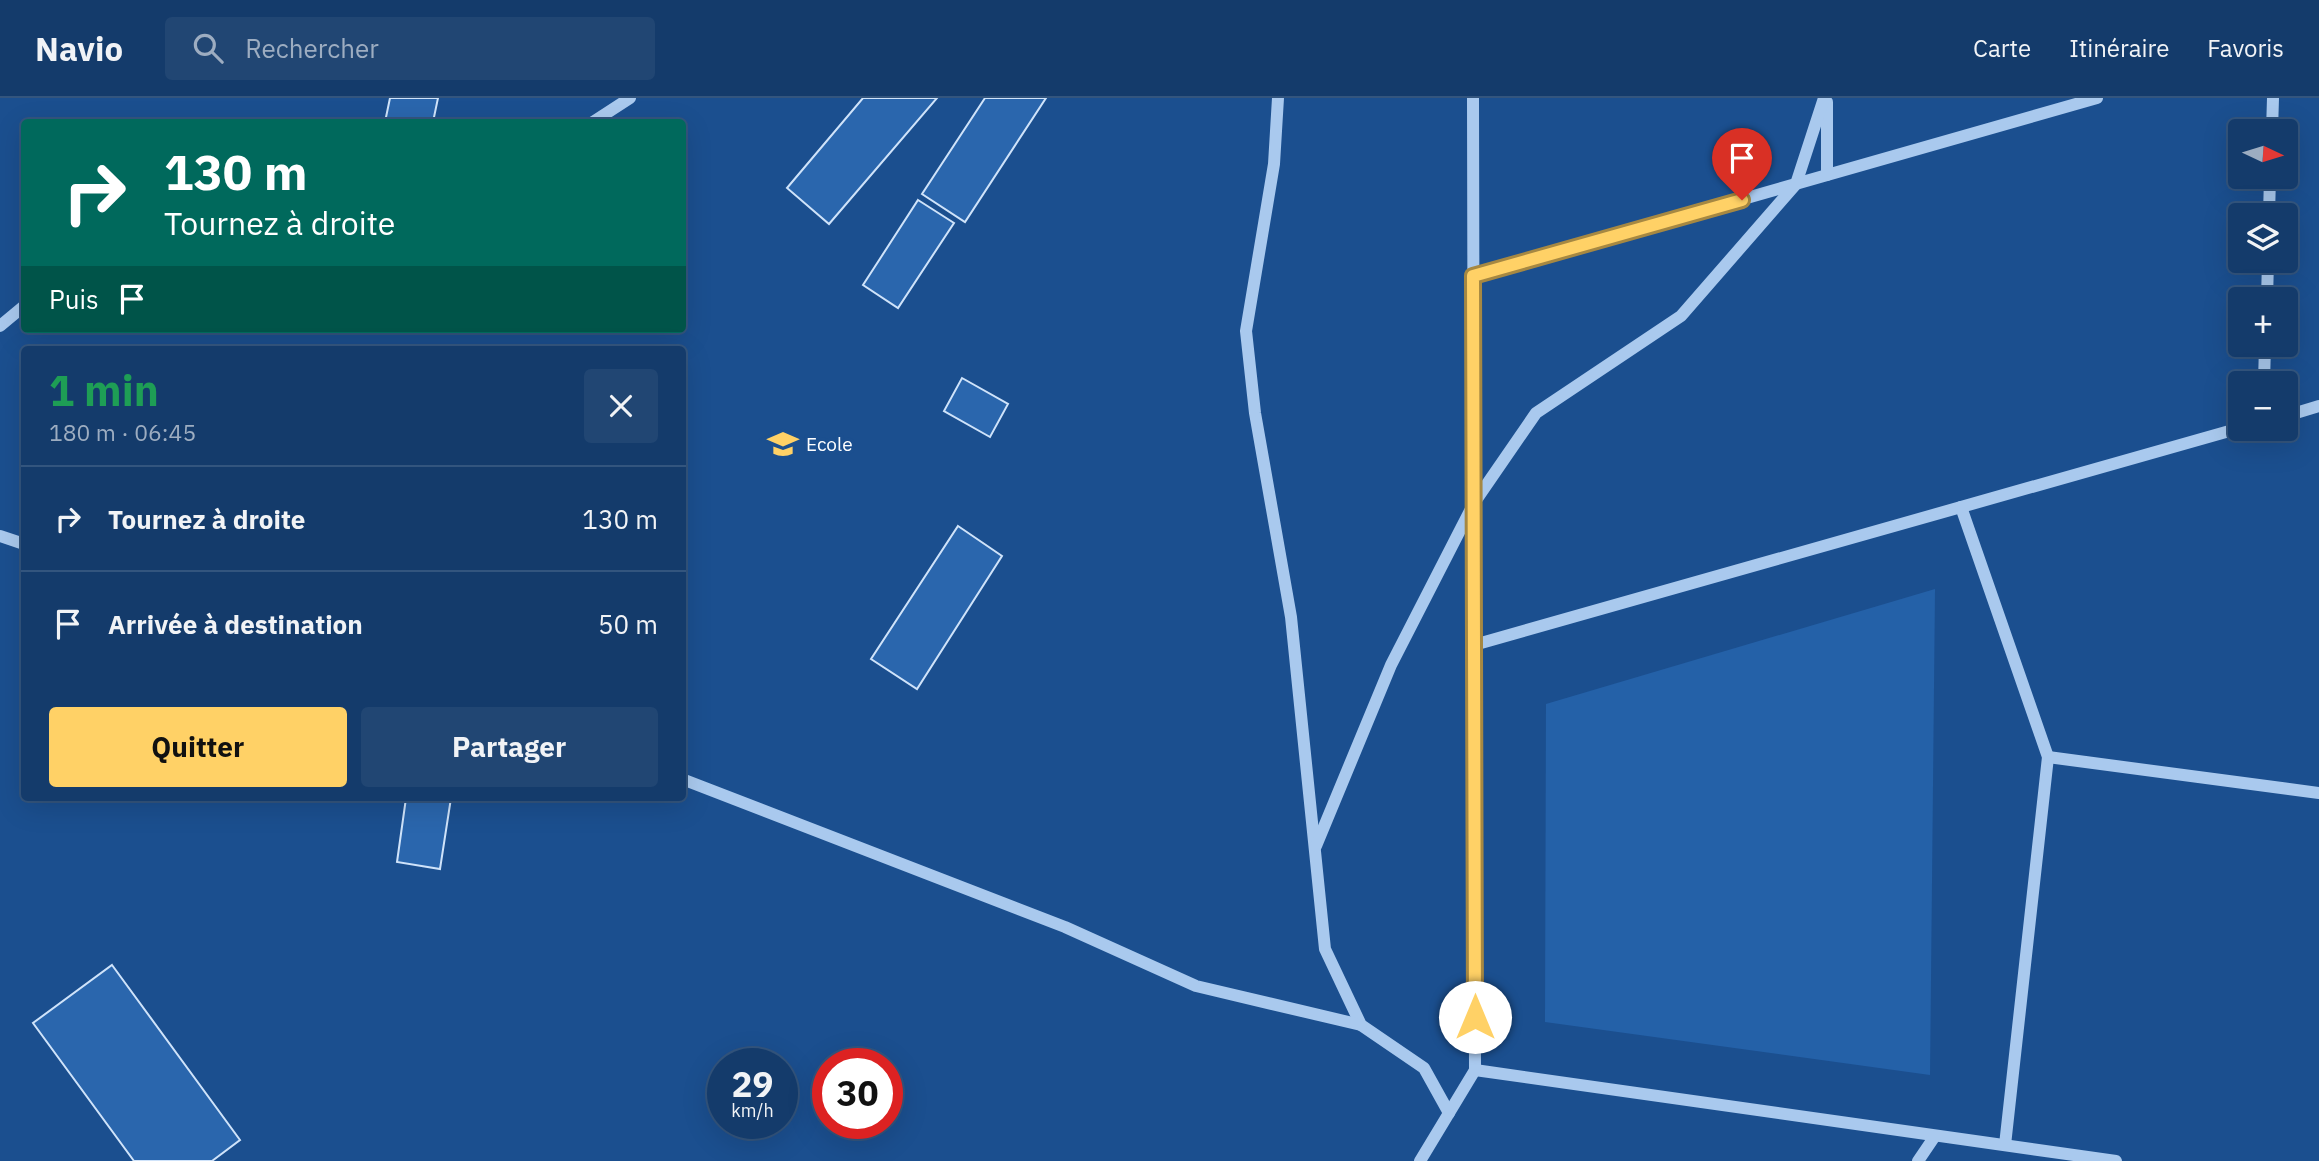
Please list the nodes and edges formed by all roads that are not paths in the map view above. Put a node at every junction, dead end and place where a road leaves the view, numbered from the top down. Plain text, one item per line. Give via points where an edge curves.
1 (630, 98) edge
2 (1278, 98) edge
3 (1473, 98) edge
4 (1825, 98) edge
5 (2097, 98) edge
6 (2273, 98) edge
7 (598, 119) edge
8 (2272, 119) edge
9 (1827, 175) junction
10 (1796, 184) junction
11 (1473, 276) junction
12 (21, 308) edge
13 (0, 326) edge
14 (2319, 406) edge
15 (2298, 412) edge
16 (2228, 431) edge
17 (1474, 503) junction
18 (1961, 507) junction
19 (0, 536) edge
20 (21, 543) edge
21 (1474, 645) junction
22 (2048, 757) junction
23 (686, 781) edge
24 (2319, 793) edge
25 (1315, 850) junction
26 (1361, 1025) junction
27 (1475, 1070) junction
28 (1449, 1112) junction
29 (1935, 1136) junction
30 (2005, 1145) junction
31 (1420, 1161) edge
32 (1919, 1161) edge
33 (2116, 1161) edge

1 - 7 street
2 - 25 street via 1274,164 1246,331 1255,412 1291,617
3 - 11 street
4 - 9 street
4 - 10 street
5 - 9 street
6 - 8 street
9 - 10 street
10 - 11 street
10 - 17 street via 1681,316 1535,413
11 - 17 street
12 - 13 street
14 - 15 street
16 - 18 street
17 - 21 street
17 - 25 street via 1391,665
18 - 21 street
18 - 22 street
19 - 20 street
21 - 27 street
22 - 24 street
22 - 30 street
23 - 26 street via 1065,927 1196,986
25 - 26 street via 1325,949
26 - 28 street via 1424,1069
27 - 28 street
27 - 29 street
28 - 31 street
29 - 30 street
29 - 32 street
30 - 33 street

